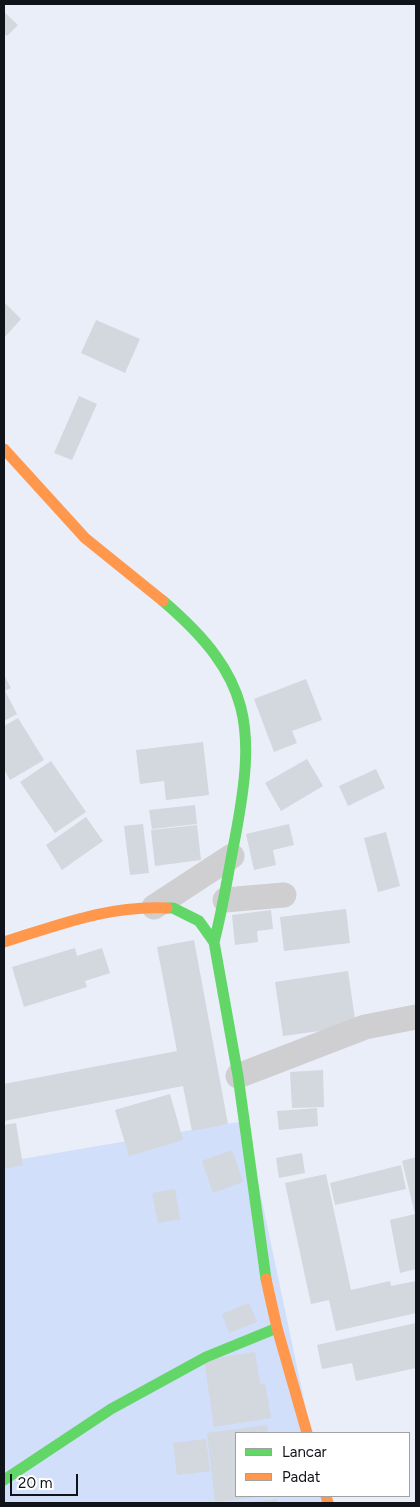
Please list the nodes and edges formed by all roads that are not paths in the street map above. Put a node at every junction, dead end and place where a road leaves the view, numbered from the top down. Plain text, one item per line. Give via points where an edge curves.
1 (4, 449) edge
2 (232, 856) junction
3 (284, 895) dead end
4 (225, 900) junction
5 (154, 906) junction
6 (4, 942) edge
7 (214, 942) junction
8 (416, 1017) edge
9 (238, 1076) junction
10 (277, 1328) junction
11 (306, 1432) edge
12 (4, 1480) edge

1 - 2 street via 85,538 150,589 207,641 231,679 245,722 246,750 243,796
2 - 4 street
2 - 5 street
3 - 4 street
4 - 7 street
5 - 6 street via 129,907 83,917
5 - 7 street via 173,908 199,921
7 - 9 street
8 - 9 street via 366,1026
9 - 10 street via 262,1262
10 - 11 street
10 - 12 street via 206,1357 111,1409

